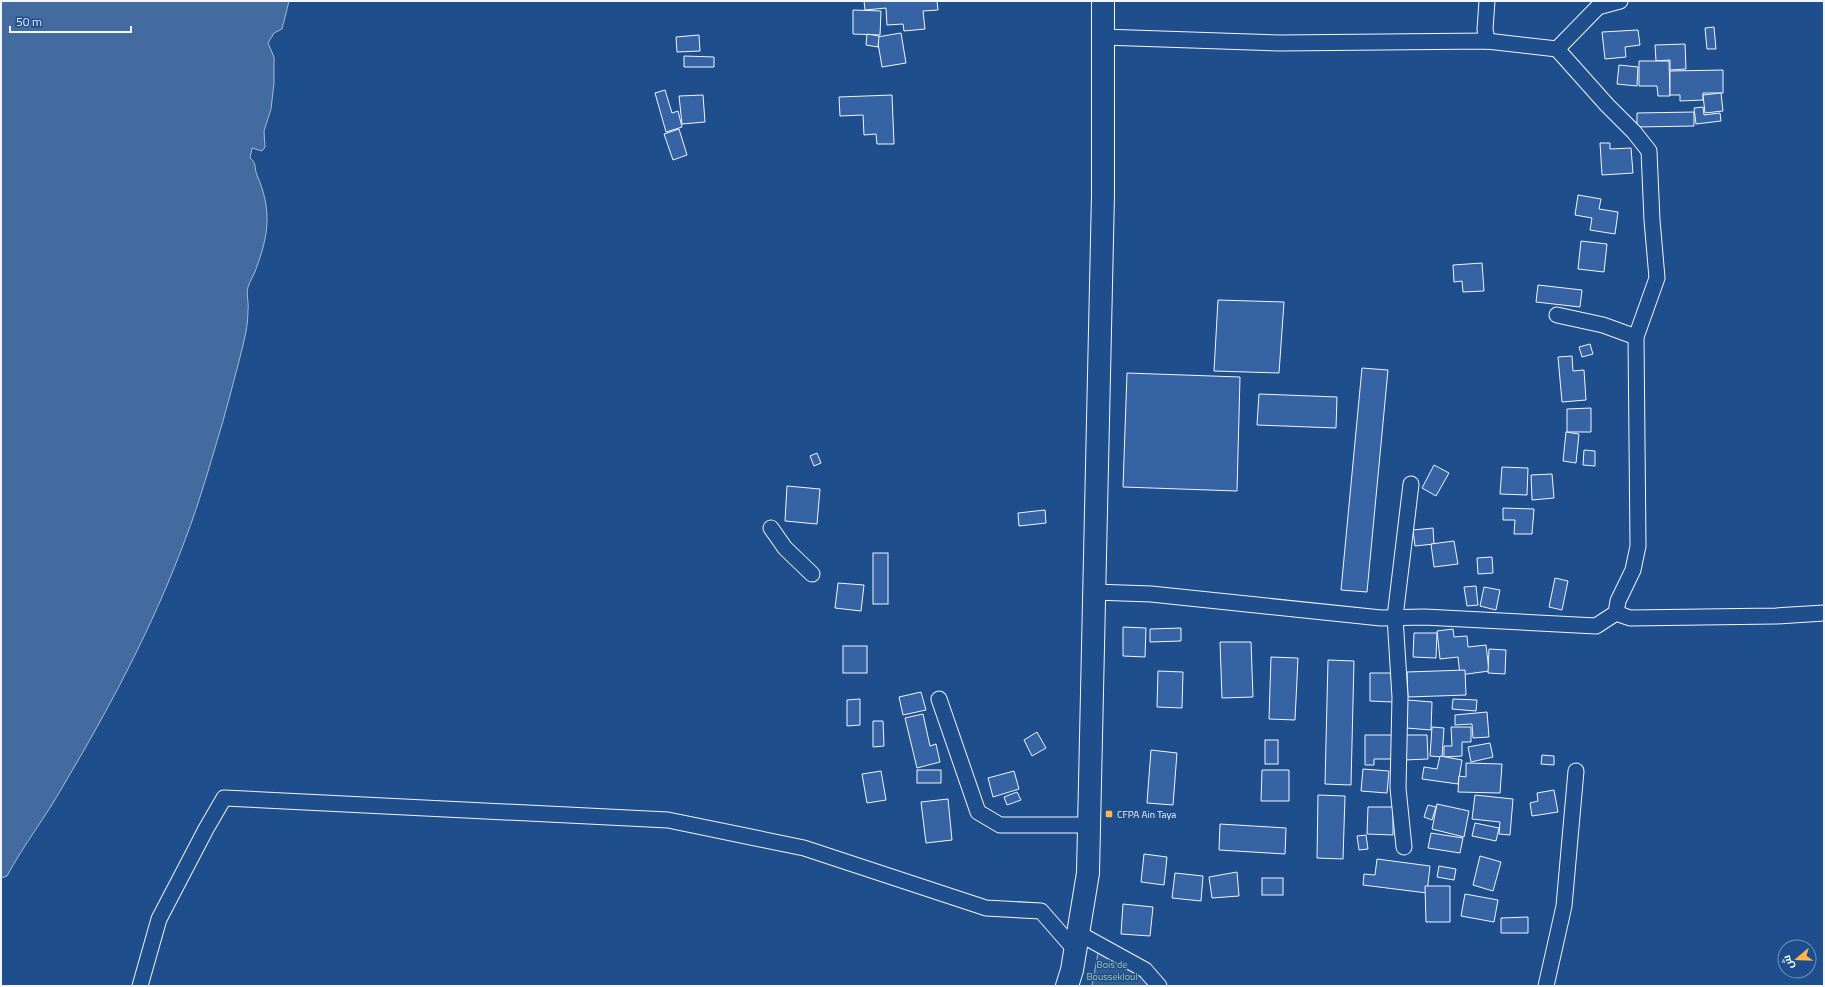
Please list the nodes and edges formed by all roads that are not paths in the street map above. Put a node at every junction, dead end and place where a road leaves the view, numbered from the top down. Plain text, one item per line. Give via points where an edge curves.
1 (1103, 1) edge
2 (1487, 1) edge
3 (1620, 1) edge
4 (1597, 4) edge
5 (1103, 37) junction
6 (1487, 41) junction
7 (1557, 49) junction
8 (1558, 315) dead end
9 (1636, 337) junction
10 (1412, 484) dead end
11 (771, 528) dead end
12 (812, 574) dead end
13 (1094, 592) junction
14 (1616, 613) junction
15 (1824, 613) edge
16 (1395, 617) junction
17 (939, 699) dead end
18 (1576, 771) dead end
19 (1089, 825) junction
20 (1404, 847) dead end
21 (1077, 942) junction
22 (140, 986) edge
23 (1067, 986) edge
24 (1159, 986) edge
25 (1546, 986) edge

1 - 5 main road
2 - 6 street
3 - 4 street
4 - 7 street
5 - 6 street via 1280,43
5 - 13 main road via 1104,194
6 - 7 street
7 - 9 street via 1649,151 1657,278
8 - 9 street via 1604,325
9 - 14 street via 1638,546 1633,570 1618,601
10 - 16 street
11 - 12 street via 785,548
13 - 16 street via 1151,594 1381,618
13 - 19 main road
14 - 15 street via 1630,618
14 - 16 street via 1596,626
16 - 20 street via 1400,697 1398,788
17 - 19 street via 978,812 1000,825
18 - 25 street via 1564,906
19 - 21 main road via 1088,873
21 - 22 street via 1041,911 986,908 804,848 668,820 224,798 159,919
21 - 23 main road
21 - 24 street via 1145,970

